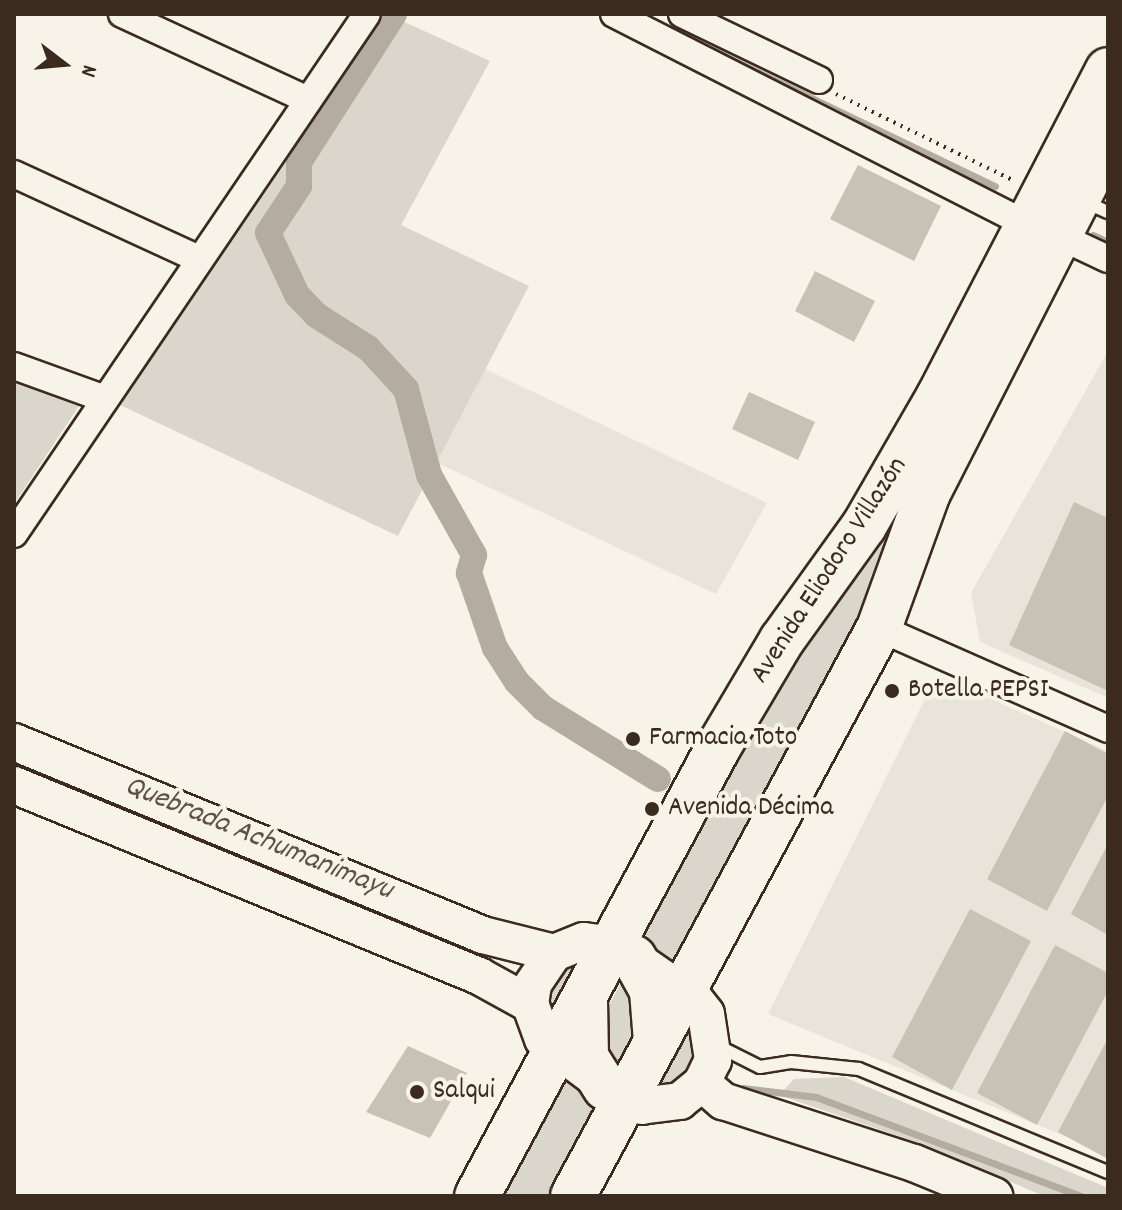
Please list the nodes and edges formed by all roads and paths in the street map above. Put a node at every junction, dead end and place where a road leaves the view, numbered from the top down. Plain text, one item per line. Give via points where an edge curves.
1 (122, 14) edge
2 (367, 14) edge
3 (614, 14) edge
4 (682, 14) edge
5 (1108, 70) edge
6 (819, 80) joint
7 (308, 100) junction
8 (1108, 139) edge
9 (14, 174) edge
10 (1062, 213) edge
11 (197, 258) junction
12 (1108, 259) edge
13 (14, 366) edge
14 (105, 399) junction
15 (15, 532) edge
16 (879, 628) junction
17 (1108, 729) edge
18 (14, 742) edge
19 (14, 785) edge
20 (624, 951) junction
21 (554, 953) junction
22 (684, 992) junction
23 (585, 1000) junction
24 (530, 1004) junction
25 (656, 1042) junction
26 (715, 1044) junction
27 (556, 1053) junction
28 (702, 1083) junction
29 (615, 1093) junction
30 (1108, 1172) edge
31 (477, 1196) edge
32 (573, 1196) edge
33 (994, 1196) edge

1 - 7 street
2 - 7 street
3 - 10 street
4 - 6 street
5 - 10 highway, Avenida Eliodoro Villazón
6 - 10 path via 835,94
7 - 11 street
8 - 10 highway, Avenida Eliodoro Villazón
9 - 11 street
10 - 12 street
10 - 16 highway, Avenida Eliodoro Villazón via 928,493
10 - 20 highway, Avenida Eliodoro Villazón via 864,526 782,640
11 - 14 street
13 - 14 street
14 - 15 street
16 - 17 street
16 - 22 highway, Avenida Eliodoro Villazón
18 - 21 main road via 483,935
19 - 24 main road via 479,976
20 - 21 main road via 584,941
20 - 22 main road
20 - 23 highway, Avenida Eliodoro Villazón
20 - 25 highway via 652,991
21 - 24 main road via 533,984
22 - 25 highway, Avenida Eliodoro Villazón
22 - 26 main road via 706,1014
23 - 27 highway, Avenida Eliodoro Villazón
23 - 29 highway via 586,1057
24 - 27 main road via 543,1039
25 - 29 highway, Avenida Eliodoro Villazón
26 - 28 main road
26 - 30 lane via 760,1067 791,1062 859,1069
27 - 29 main road
27 - 31 highway, Avenida Eliodoro Villazón
28 - 29 main road via 680,1101 661,1107
28 - 33 main road via 723,1101 914,1163
29 - 32 highway, Avenida Eliodoro Villazón

